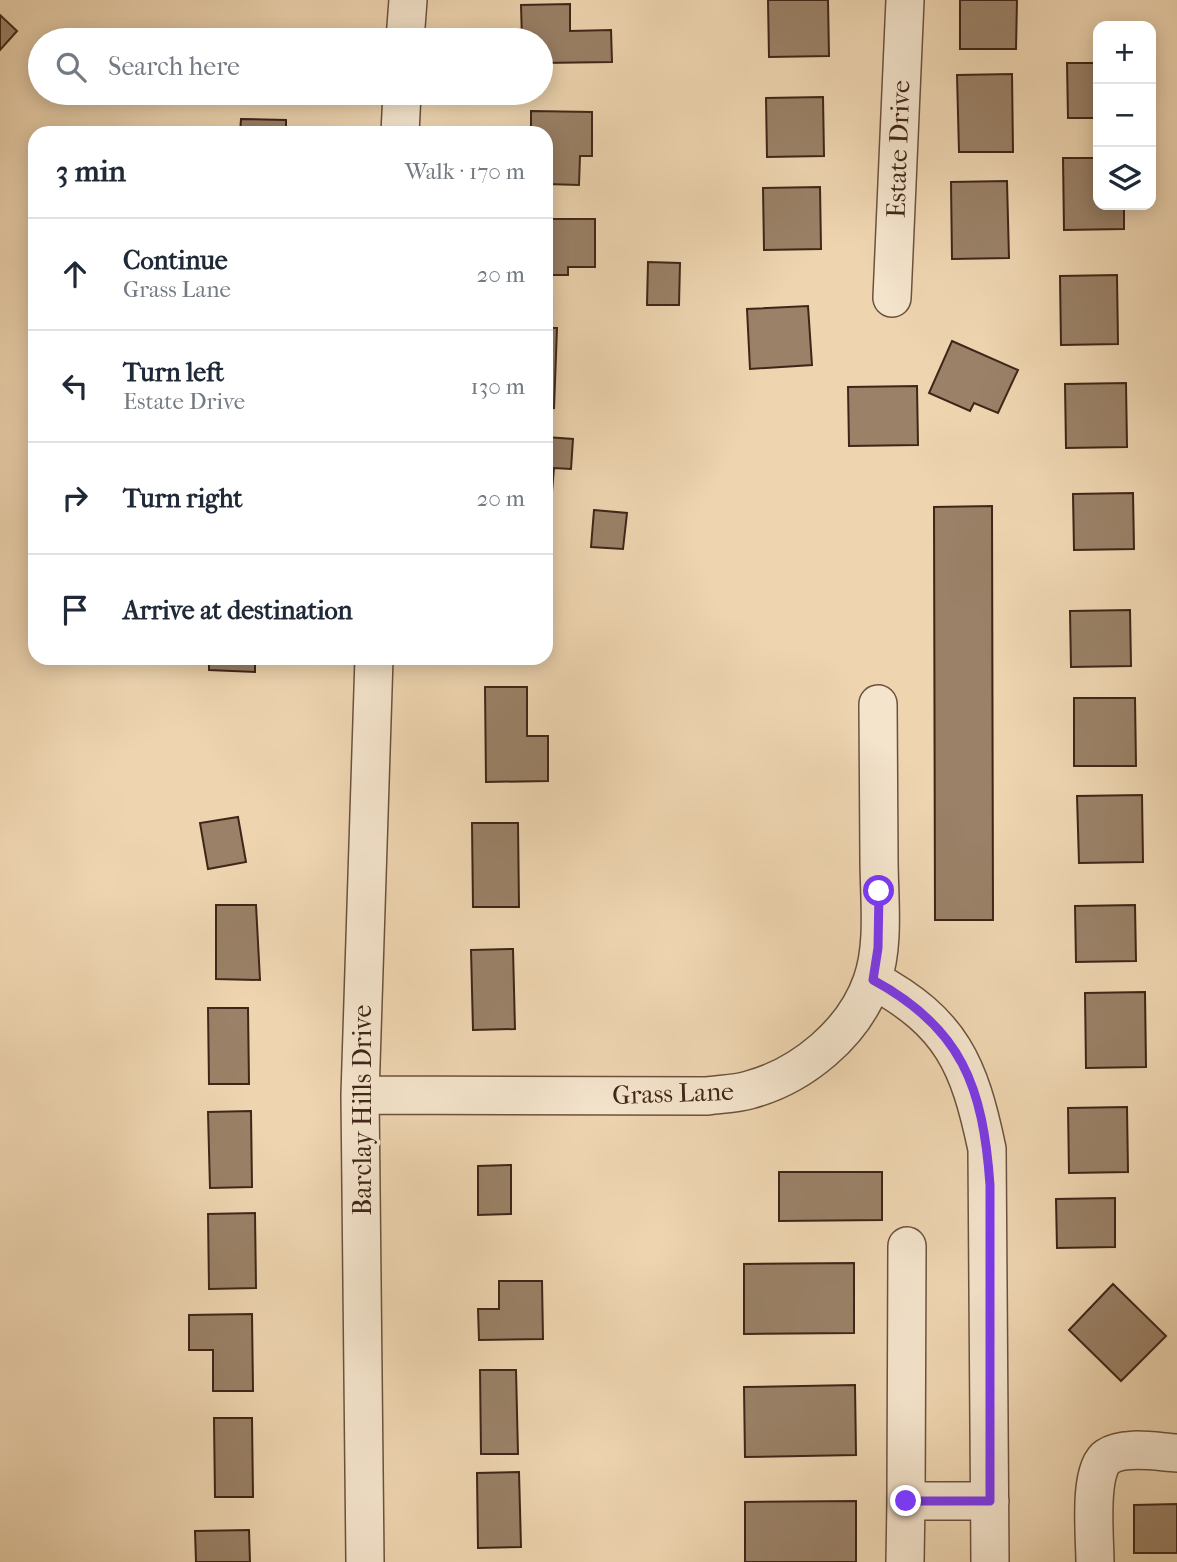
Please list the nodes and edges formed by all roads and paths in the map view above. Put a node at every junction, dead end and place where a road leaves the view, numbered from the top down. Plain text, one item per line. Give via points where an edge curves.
1 (408, 0) edge
2 (905, 0) edge
3 (406, 28) edge
4 (401, 105) edge
5 (400, 126) edge
6 (892, 298) dead end
7 (374, 665) edge
8 (878, 704) dead end
9 (873, 980) junction
10 (360, 1095) junction
11 (906, 1246) dead end
12 (1177, 1453) edge
13 (906, 1501) junction
14 (990, 1501) junction
15 (365, 1562) edge
16 (905, 1562) edge
17 (990, 1562) edge
18 (1095, 1562) edge

1 - 3 street
2 - 6 street, Estate Drive
4 - 5 street
7 - 10 street, Barclay Hills Drive
8 - 9 street, Grass Lane via 878,914
9 - 10 street, Grass Lane via 854,1019 826,1047 790,1073 749,1090 707,1096
9 - 14 street via 901,995 938,1027 964,1066 976,1096 990,1185
10 - 15 street, Barclay Hills Drive
11 - 13 street
12 - 18 street via 1126,1451 1107,1457 1097,1470
13 - 14 street
13 - 16 street
14 - 17 street

